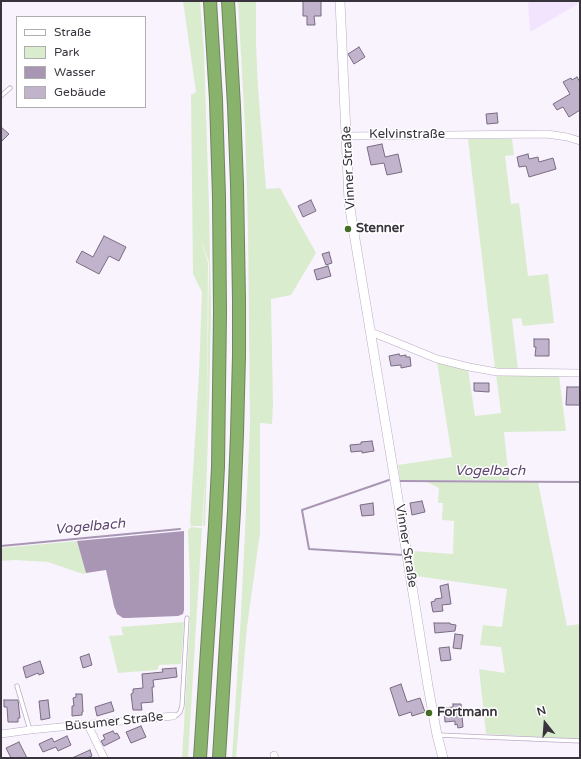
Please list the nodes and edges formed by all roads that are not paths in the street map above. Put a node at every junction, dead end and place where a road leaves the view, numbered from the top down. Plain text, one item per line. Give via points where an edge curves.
1 (210, 1) edge
2 (228, 1) edge
3 (340, 1) edge
4 (10, 88) dead end
5 (1, 96) edge
6 (347, 136) junction
7 (580, 141) edge
8 (371, 333) junction
9 (580, 373) edge
10 (187, 618) dead end
11 (17, 686) dead end
12 (173, 716) joint
13 (88, 725) junction
14 (30, 730) junction
15 (1, 734) edge
16 (437, 735) junction
17 (580, 741) edge
18 (104, 758) edge
19 (200, 758) edge
20 (219, 758) edge
21 (443, 758) edge

1 - 19 highway via 219,189 218,466
2 - 20 highway via 237,184 239,349 234,511
3 - 6 street, Vinner Straße
4 - 5 lane
6 - 7 street, Kelvinstraße via 546,134
6 - 8 street, Vinner Straße via 349,201
8 - 9 street via 437,359 469,367 497,372
8 - 16 street, Vinner Straße
10 - 12 lane, Büsumer Straße via 182,706 180,712
11 - 14 lane
12 - 13 street, Büsumer Straße
13 - 14 street, Büsumer Straße
13 - 18 street
14 - 15 street, Büsumer Straße
16 - 17 lane
16 - 21 street, Vinner Straße

